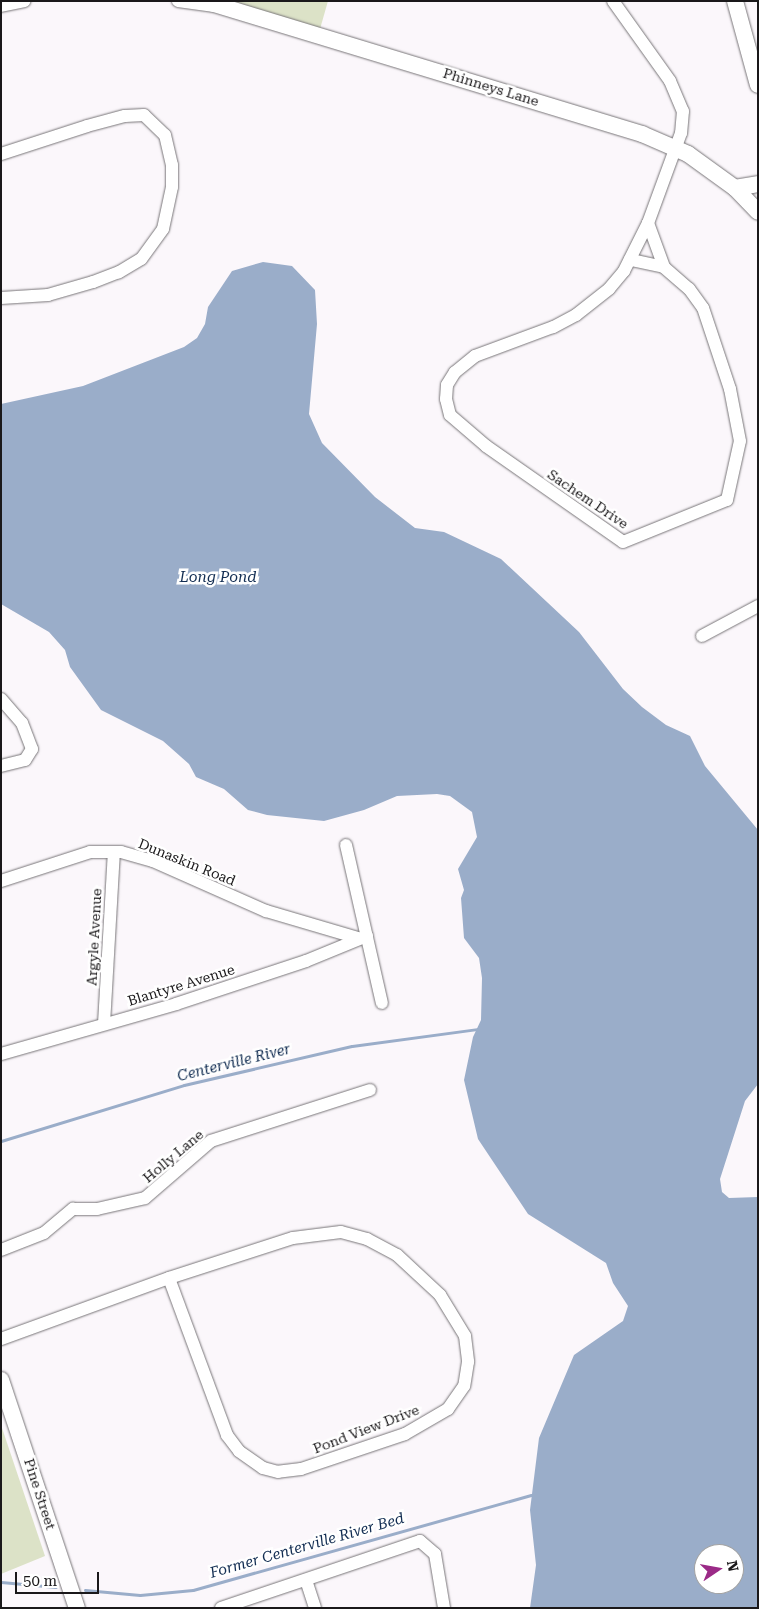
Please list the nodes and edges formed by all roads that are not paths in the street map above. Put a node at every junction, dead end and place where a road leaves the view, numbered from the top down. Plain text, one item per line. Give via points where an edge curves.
1 (24, 1) edge
2 (178, 1) edge
3 (204, 1) edge
4 (613, 1) edge
5 (735, 1) edge
6 (1, 6) edge
7 (230, 9) junction
8 (758, 84) edge
9 (675, 148) junction
10 (1, 154) edge
11 (758, 184) edge
12 (734, 188) junction
13 (758, 212) edge
14 (648, 223) junction
15 (630, 260) junction
16 (664, 267) junction
17 (1, 298) edge
18 (758, 606) edge
19 (702, 636) dead end
20 (1, 699) edge
21 (1, 766) edge
22 (346, 845) dead end
23 (114, 852) junction
24 (1, 881) edge
25 (363, 937) junction
26 (382, 1003) dead end
27 (104, 1024) junction
28 (1, 1054) edge
29 (370, 1090) dead end
30 (1, 1250) edge
31 (169, 1278) junction
32 (1, 1339) edge
33 (1, 1380) edge
34 (306, 1580) junction
35 (76, 1608) edge
36 (221, 1608) edge
37 (315, 1608) edge
38 (444, 1608) edge

1 - 6 street
2 - 7 street
3 - 7 main road, Phinneys Lane
4 - 9 street, Sachem Drive via 642,39 681,103 683,124
5 - 8 main road
7 - 9 main road, Phinneys Lane via 570,111
9 - 12 main road, Phinneys Lane
9 - 14 street, Sachem Drive
10 - 17 street via 87,126 125,116 144,115 165,135 172,166 172,187 163,229 141,258 119,272 48,295
11 - 12 main road
12 - 13 main road, Phinneys Lane
14 - 15 street, Sachem Drive
14 - 16 street, Sachem Drive
15 - 16 street, Sachem Drive
15 - 16 street, Sachem Drive via 609,289 576,315 530,337 475,356 455,372 447,385 446,399 450,415 486,446 623,542 727,500 740,441 730,389 703,308 689,289
18 - 19 street
20 - 21 street via 22,723 32,749 25,760
22 - 25 street
23 - 24 street, Dunaskin Road via 90,852
23 - 25 street, Dunaskin Road via 153,861 266,911
23 - 27 street, Argyle Avenue
25 - 26 street
25 - 27 street, Blantyre Avenue via 306,961
27 - 28 street, Blantyre Avenue
29 - 30 street, Holly Lane via 211,1141 145,1198 97,1209 73,1209 44,1233
31 - 31 street, Pond View Drive via 293,1238 327,1232 361,1237 411,1265 429,1281 453,1313 467,1348 464,1386 448,1408 405,1434 300,1469 278,1472 263,1468 243,1455 227,1435
31 - 32 street, Pond View Drive
33 - 35 main road, Pine Street
34 - 36 street
34 - 37 street
34 - 38 street via 420,1541 435,1554

